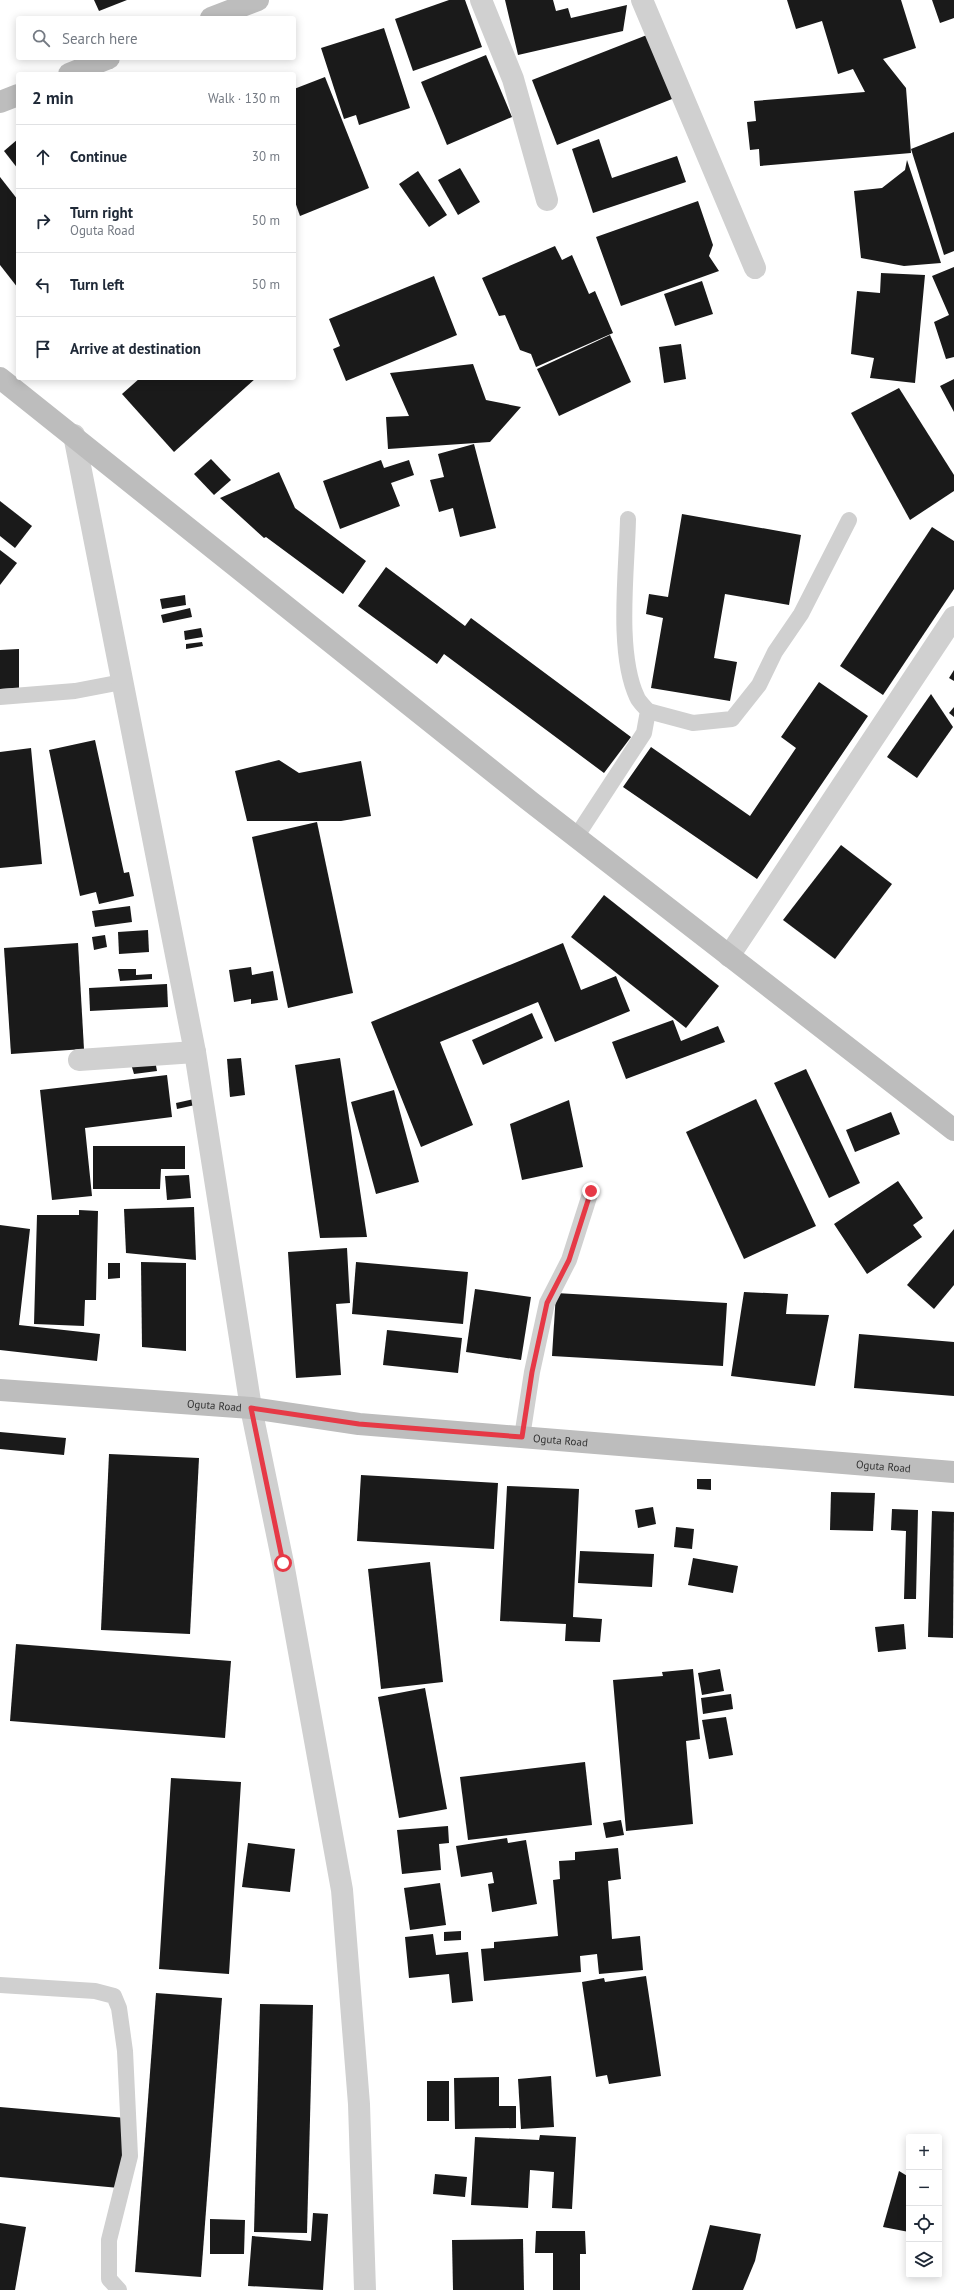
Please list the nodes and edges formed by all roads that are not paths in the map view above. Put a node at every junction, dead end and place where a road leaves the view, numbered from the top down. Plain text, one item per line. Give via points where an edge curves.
1 (258, 0) edge
2 (481, 0) edge
3 (642, 0) edge
4 (216, 16) edge
5 (104, 60) edge
6 (74, 72) edge
7 (16, 96) edge
8 (0, 102) edge
9 (547, 200) dead end
10 (756, 268) dead end
11 (0, 378) edge
12 (74, 435) junction
13 (628, 519) dead end
14 (849, 520) dead end
15 (954, 617) edge
16 (122, 682) junction
17 (0, 698) edge
18 (648, 711) junction
19 (576, 837) junction
20 (729, 956) junction
21 (195, 1052) junction
22 (79, 1060) dead end
23 (954, 1130) edge
24 (591, 1191) dead end
25 (0, 1390) edge
26 (251, 1408) junction
27 (522, 1437) junction
28 (954, 1472) edge
29 (0, 1984) edge
30 (119, 2290) edge
31 (365, 2290) edge

1 - 4 street
2 - 9 street via 512,79
3 - 10 street
5 - 6 street
7 - 8 street
11 - 12 street
12 - 16 street
12 - 19 street
13 - 18 lane via 625,627 628,670 637,698
14 - 18 lane via 801,614 775,652 758,685 732,719 693,723
15 - 20 street
16 - 17 lane via 75,691
16 - 21 street
18 - 19 lane via 644,732
19 - 20 street
20 - 23 street
21 - 22 street
21 - 26 street
24 - 27 lane via 569,1260 547,1303 532,1372
25 - 26 street, Oguta Road
26 - 27 street, Oguta Road via 359,1424
26 - 31 street via 283,1563 342,1890 359,2104
27 - 28 street, Oguta Road
29 - 30 lane via 95,1990 114,1996 119,2008 125,2051 130,2156 109,2240 110,2279

